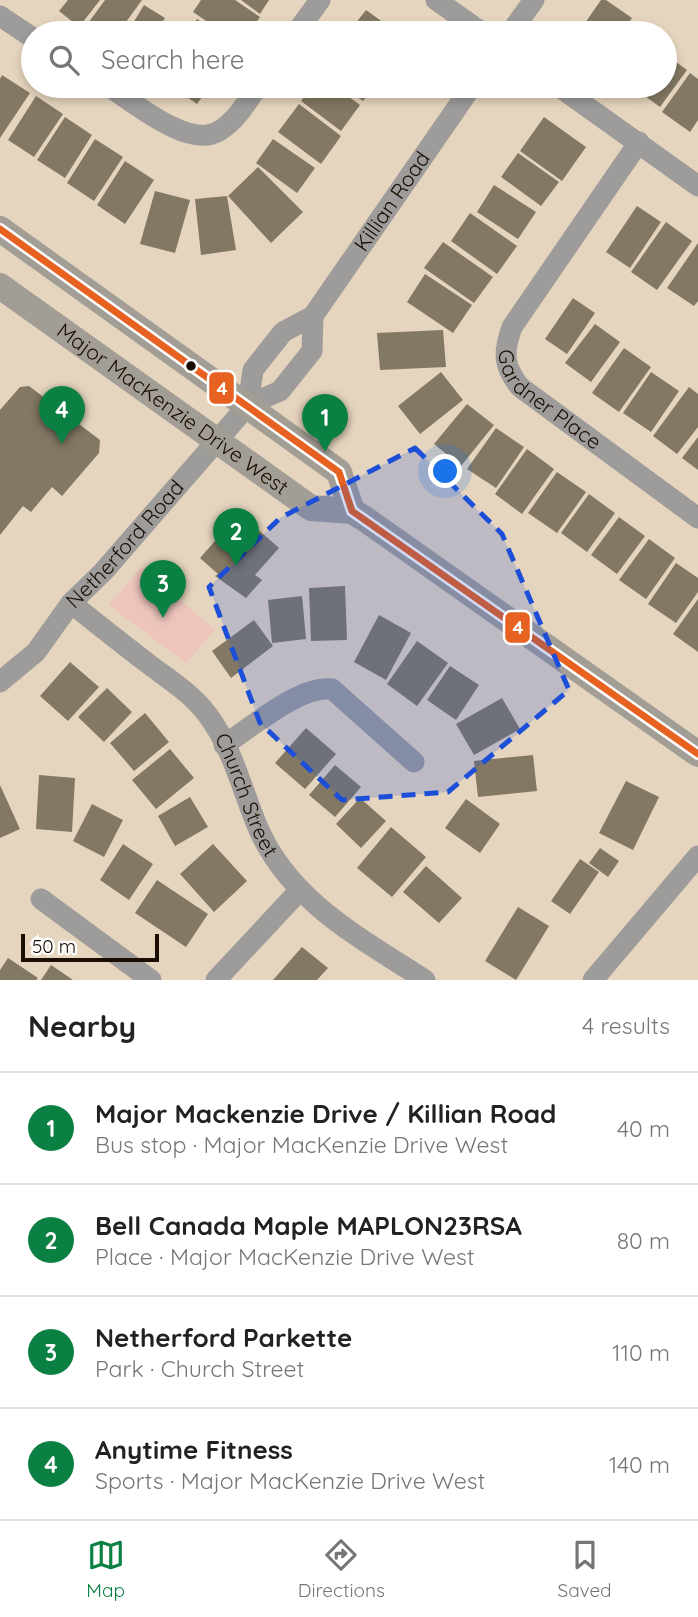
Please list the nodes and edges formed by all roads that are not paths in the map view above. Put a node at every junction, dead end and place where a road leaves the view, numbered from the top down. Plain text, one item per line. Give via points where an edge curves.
1 (320, 0) edge
2 (436, 0) edge
3 (534, 0) edge
4 (0, 16) edge
5 (305, 21) edge
6 (466, 21) edge
7 (519, 21) edge
8 (21, 30) edge
9 (128, 98) edge
10 (248, 98) edge
11 (464, 98) edge
12 (575, 98) edge
13 (639, 142) junction
14 (698, 186) edge
15 (0, 229) edge
16 (0, 286) edge
17 (313, 316) junction
18 (248, 405) junction
19 (218, 439) junction
20 (352, 511) junction
21 (698, 518) edge
22 (71, 603) junction
23 (0, 682) edge
24 (224, 745) junction
25 (698, 754) edge
26 (414, 762) dead end
27 (698, 856) edge
28 (299, 891) junction
29 (41, 899) dead end
30 (150, 980) edge
31 (216, 980) edge
32 (425, 980) edge
33 (593, 980) edge

1 - 5 street
2 - 6 street
3 - 7 street
4 - 8 street
9 - 10 street via 194,137 216,134
11 - 17 street, Killian Road
12 - 13 street
13 - 14 street
13 - 21 street, Gardner Place via 512,327 504,357 520,387
15 - 18 main road
16 - 19 main road, Major MacKenzie Drive West
17 - 18 street, Killian Road via 283,332 253,370
17 - 18 street via 312,351 280,391
18 - 19 street, Netherford Road
18 - 20 main road via 339,472
19 - 20 main road, Major MacKenzie Drive West via 311,508
19 - 22 street, Netherford Road
20 - 25 main road
22 - 23 street, Netherford Road via 36,652
22 - 24 street, Church Street via 180,686 208,715
24 - 26 street via 300,693 321,687 332,689
24 - 28 street, Church Street via 259,831
27 - 33 street
28 - 31 street
28 - 32 street, Church Street via 339,924
29 - 30 street

